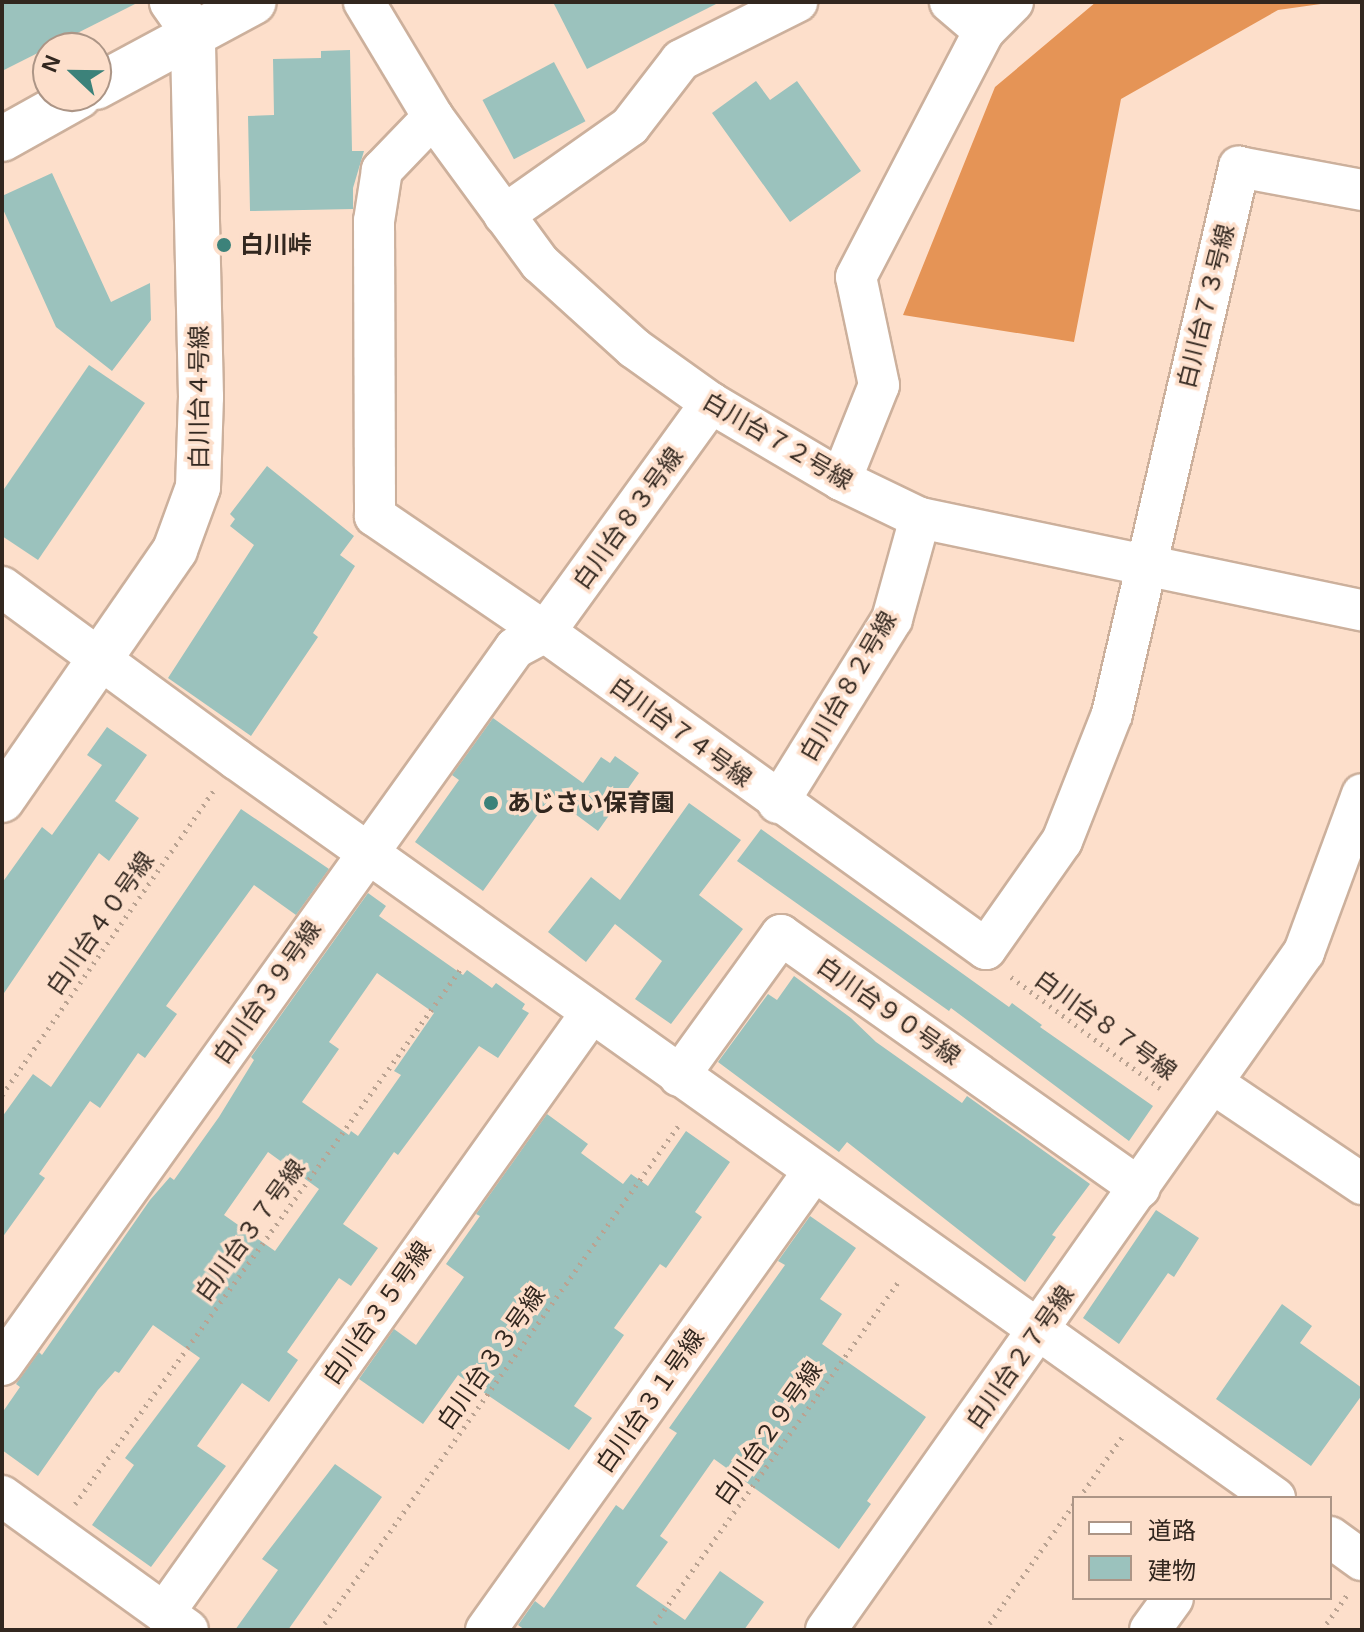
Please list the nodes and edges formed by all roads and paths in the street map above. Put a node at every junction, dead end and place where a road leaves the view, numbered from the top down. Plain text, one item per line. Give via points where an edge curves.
1 (254, 2) edge
2 (364, 2) edge
3 (797, 2) edge
4 (950, 2) edge
5 (1013, 2) edge
6 (182, 17) edge
7 (984, 31) junction
8 (112, 74) edge
9 (50, 112) edge
10 (433, 117) junction
11 (2, 139) edge
12 (1362, 190) edge
13 (504, 215) junction
14 (711, 403) junction
15 (841, 480) junction
16 (920, 518) junction
17 (1143, 566) junction
18 (2, 587) edge
19 (1362, 610) edge
20 (545, 632) junction
21 (102, 659) junction
22 (218, 785) dead end
23 (1362, 794) edge
24 (2, 800) edge
25 (778, 803) junction
26 (367, 852) junction
27 (986, 949) junction
28 (467, 960) dead end
29 (591, 1013) junction
30 (679, 1076) junction
31 (1214, 1084) junction
32 (2, 1095) edge
33 (683, 1119) dead end
34 (813, 1172) junction
35 (1362, 1184) edge
36 (1140, 1188) junction
37 (906, 1269) dead end
38 (1038, 1332) junction
39 (2, 1365) edge
40 (1129, 1427) dead end
41 (1258, 1493) edge
42 (2, 1496) edge
43 (1080, 1496) edge
44 (1072, 1507) edge
45 (53, 1534) junction
46 (1332, 1540) edge
47 (1355, 1577) edge
48 (1172, 1600) edge
49 (176, 1622) edge
50 (320, 1630) edge
51 (486, 1630) edge
52 (650, 1630) edge
53 (826, 1630) edge
54 (985, 1630) edge
55 (1150, 1630) edge
56 (1322, 1630) edge

1 - 6 street
2 - 10 street, 白川台７２号線
3 - 13 street via 681,60 630,126
4 - 7 street
5 - 7 street
6 - 8 street
6 - 21 street, 白川台４号線 via 201,397 198,487 175,550
7 - 15 street via 856,277 879,385
9 - 11 street
10 - 13 street, 白川台７２号線
10 - 20 street, 白川台７４号線 via 382,170 374,221 375,516
12 - 17 street, 白川台７３号線 via 1239,167
13 - 14 street, 白川台７２号線 via 540,263 610,327
14 - 15 street, 白川台７２号線
14 - 20 street, 白川台８３号線
15 - 16 street, 白川台７２号線
16 - 17 street, 白川台７２号線
16 - 25 street, 白川台８２号線 via 892,619
17 - 19 street, 白川台７２号線
17 - 27 street via 1112,714 1062,841
18 - 21 street
20 - 25 street, 白川台７４号線
20 - 26 street, 白川台３９号線 via 515,648
21 - 24 street, 白川台４号線
21 - 26 street
22 - 32 path, 白川台４０号線
23 - 31 street, 白川台２７号線 via 1304,952
25 - 27 street, 白川台７４号線
26 - 29 street
26 - 39 street, 白川台３９号線
27 - 31 path, 白川台８７号線 via 1013,979 1177,1100
28 - 45 path, 白川台３７号線
29 - 30 street
29 - 49 street, 白川台３５号線
30 - 34 street
30 - 36 street, 白川台９０号線 via 781,935
31 - 35 street
31 - 36 street, 白川台２７号線
33 - 50 path, 白川台３３号線
34 - 38 street
34 - 51 street, 白川台３１号線
36 - 38 street, 白川台２７号線
37 - 52 path, 白川台２９号線
38 - 41 street
38 - 53 street, 白川台２７号線
40 - 43 path
42 - 45 street
44 - 54 path
45 - 49 street
46 - 47 street
47 - 56 path
48 - 55 street

